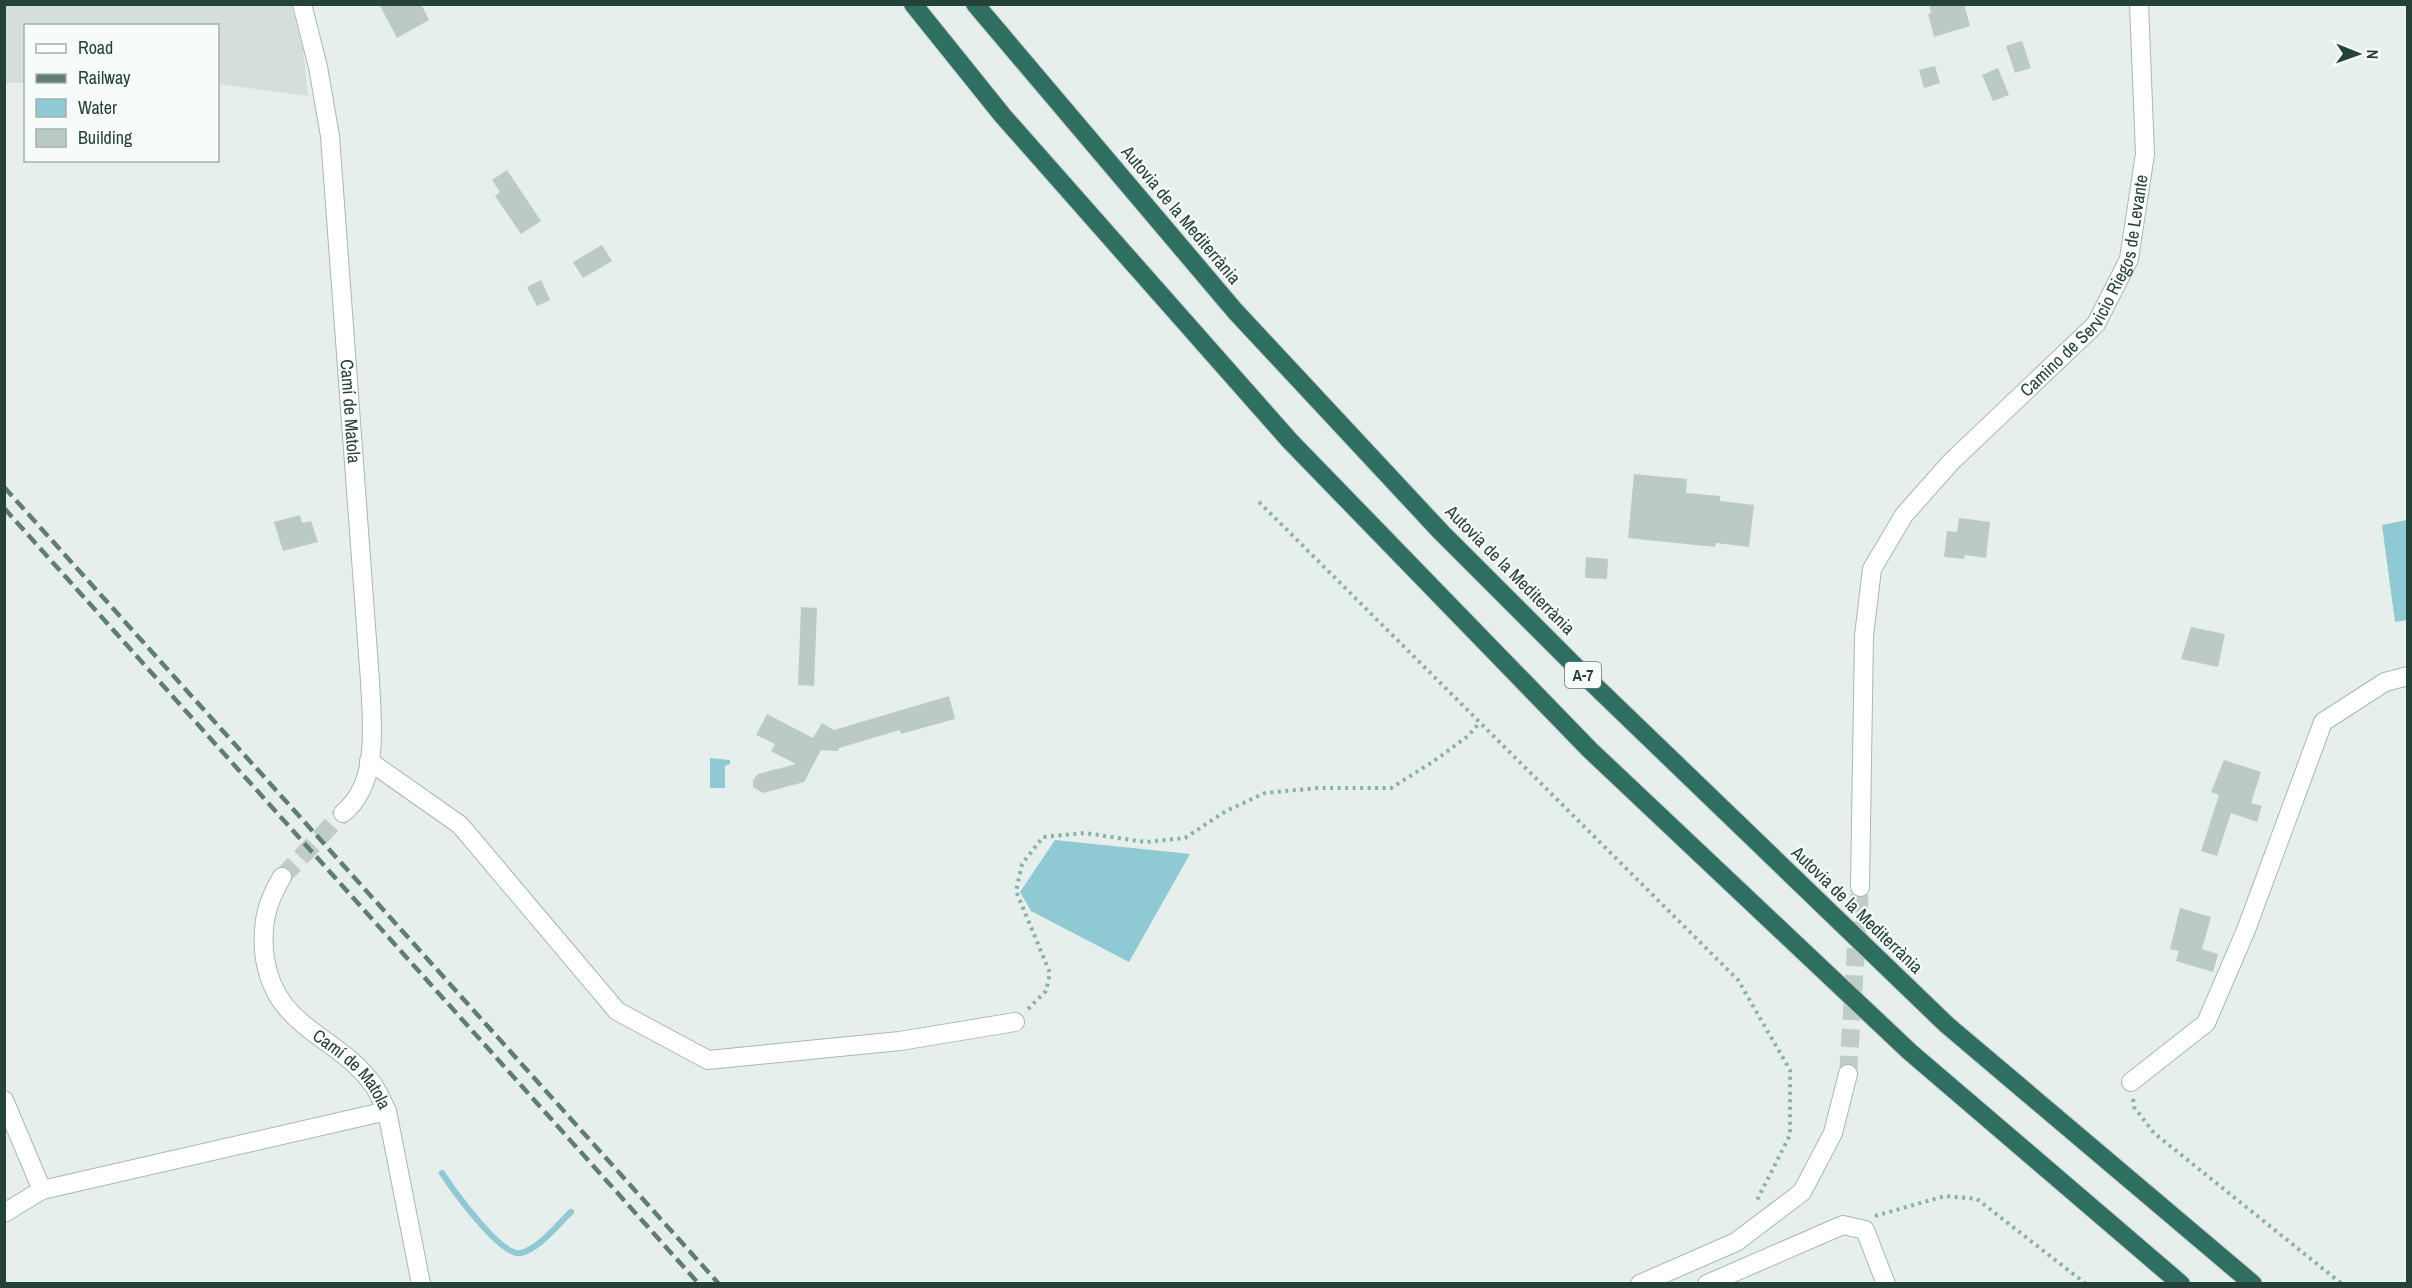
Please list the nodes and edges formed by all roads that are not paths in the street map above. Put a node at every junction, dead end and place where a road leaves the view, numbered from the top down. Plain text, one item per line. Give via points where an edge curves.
1 (302, 4) edge
2 (913, 4) edge
3 (975, 4) edge
4 (2139, 4) edge
5 (2408, 676) edge
6 (369, 761) junction
7 (343, 813) tunnel mouth
8 (282, 877) tunnel mouth
9 (1860, 887) tunnel mouth
10 (1015, 1022) road end
11 (1848, 1074) tunnel mouth
12 (2131, 1082) road end
13 (4, 1100) edge
14 (387, 1111) junction
15 (42, 1190) junction
16 (4, 1213) edge
17 (1729, 1279) edge
18 (421, 1284) edge
19 (1640, 1284) edge
20 (1707, 1284) edge
21 (1886, 1284) edge
22 (2181, 1284) edge
23 (2253, 1284) edge

1 - 6 street, Camí de Matola via 330,136 370,681
2 - 22 highway, A-7 via 1003,116 1290,441 1590,750 1910,1052
3 - 23 highway, Autovia de la Mediterrània / A-7 via 1235,311 1441,532 1947,1025
4 - 9 street, Camino de Servicio Riegos de Levante via 2145,154 2128,259 2096,324 1951,462 1904,515 1872,569 1864,636
5 - 12 street via 2385,682 2323,722 2246,930 2206,1023
6 - 7 street, Camí de Matola via 356,802
6 - 10 street via 460,825 617,1011 708,1060 900,1041
8 - 14 street, Camí de Matola via 264,914 266,965 274,991 298,1022 374,1086
11 - 19 street via 1833,1133 1802,1192 1736,1242
13 - 15 street
14 - 15 street
14 - 18 street, Camí de Matola
15 - 16 street
17 - 20 street
17 - 21 street via 1843,1225 1865,1230

